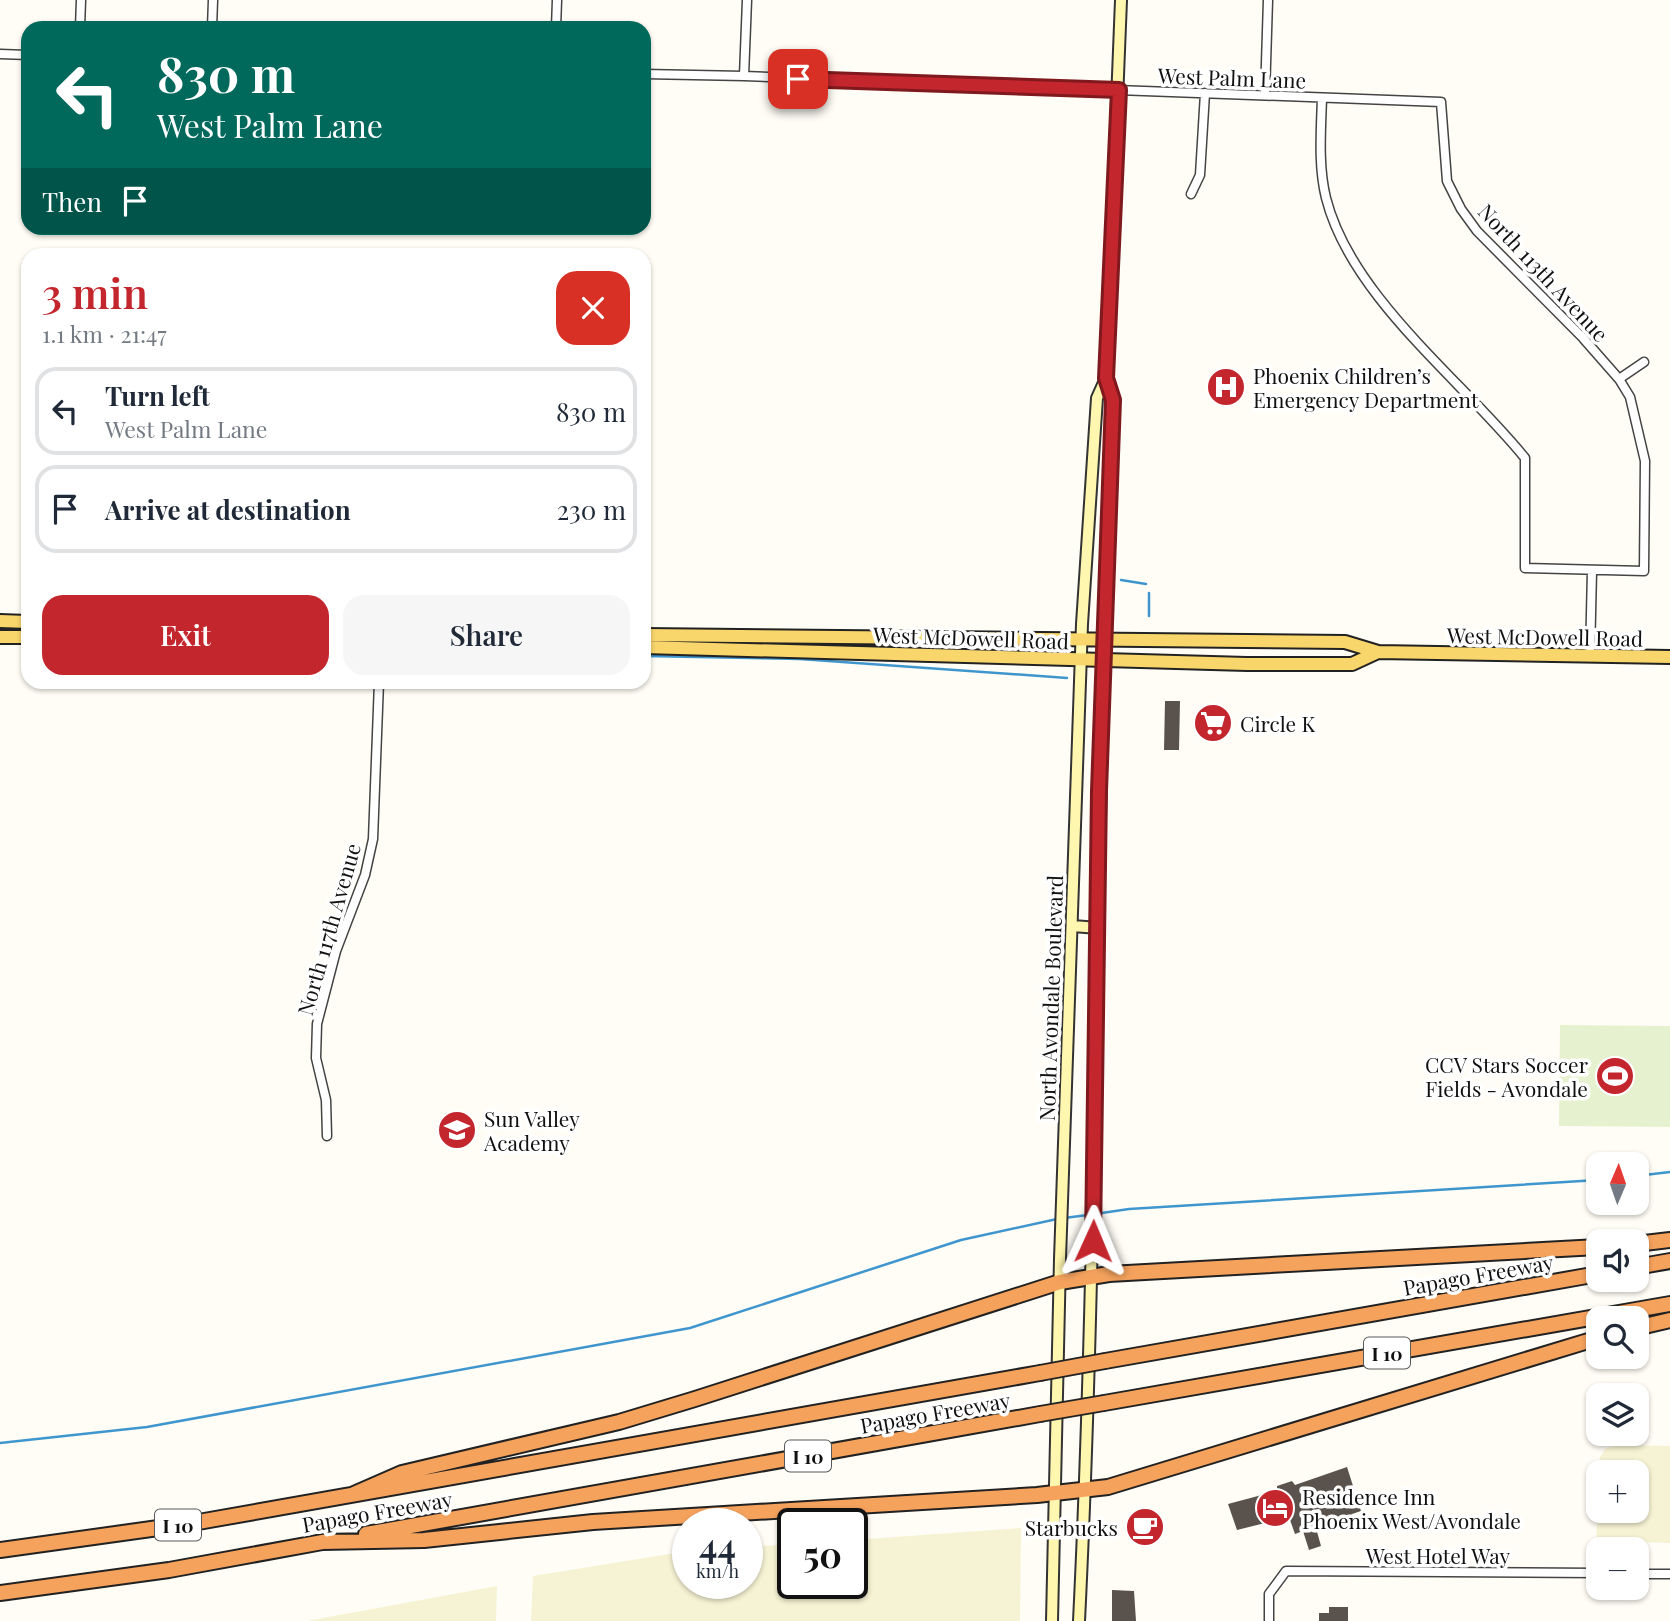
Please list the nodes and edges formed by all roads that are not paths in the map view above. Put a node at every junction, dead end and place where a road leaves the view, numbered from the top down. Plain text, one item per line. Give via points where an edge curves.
1 (81, 0) edge
2 (213, 0) edge
3 (557, 0) edge
4 (747, 0) edge
5 (1121, 0) edge
6 (1268, 0) edge
7 (80, 21) edge
8 (212, 21) edge
9 (556, 21) edge
10 (0, 54) edge
11 (21, 55) edge
12 (651, 74) edge
13 (744, 76) junction
14 (1119, 90) junction
15 (1205, 93) junction
16 (1265, 95) junction
17 (1322, 98) junction
18 (1441, 102) joint
19 (1191, 194) dead end
20 (1644, 362) dead end
21 (1106, 378) junction
22 (1619, 379) junction
23 (1592, 571) junction
24 (0, 621) edge
25 (21, 622) edge
26 (651, 635) edge
27 (0, 637) edge
28 (21, 638) edge
29 (1082, 638) junction
30 (1105, 638) junction
31 (651, 647) edge
32 (1378, 652) junction
33 (1590, 656) junction
34 (1670, 657) edge
35 (1081, 660) junction
36 (1104, 661) junction
37 (379, 689) edge
38 (1073, 926) junction
39 (1097, 928) junction
40 (327, 1136) dead end
41 (1670, 1240) edge
42 (1649, 1242) edge
43 (1586, 1249) edge
44 (1670, 1261) edge
45 (1649, 1265) edge
46 (1586, 1276) edge
47 (1093, 1277) junction
48 (1060, 1282) junction
49 (1670, 1304) edge
50 (1670, 1320) edge
51 (1649, 1325) edge
52 (1586, 1342) edge
53 (1086, 1489) junction
54 (1054, 1493) junction
55 (354, 1494) junction
56 (322, 1542) junction
57 (0, 1550) edge
58 (1586, 1573) edge
59 (1649, 1574) edge
60 (1670, 1574) edge
61 (0, 1584) edge
62 (20, 1590) junction
63 (0, 1593) edge
64 (1052, 1621) edge
65 (1079, 1621) edge
66 (1269, 1621) edge

1 - 7 street
2 - 8 street
3 - 9 street
4 - 13 street
5 - 14 main road, North Avondale Boulevard
6 - 16 street
10 - 11 street
12 - 13 street, West Palm Lane
13 - 14 street, West Palm Lane
14 - 15 street, West Palm Lane
14 - 21 main road, North Avondale Boulevard
15 - 16 street, West Palm Lane
15 - 19 street via 1200,175
16 - 17 street, West Palm Lane
17 - 18 street, West Palm Lane
17 - 23 street via 1325,184 1339,233 1373,292 1525,458 1525,568
18 - 22 street, North 113th Avenue via 1447,181 1461,209
20 - 22 street
21 - 29 main road, North Avondale Boulevard via 1097,398
21 - 30 main road, North Avondale Boulevard via 1113,400
22 - 23 street, North 113th Avenue via 1630,397 1645,461 1644,571
23 - 33 street
24 - 25 main road
26 - 29 main road, West McDowell Road
27 - 28 main road
29 - 30 main road, West McDowell Road
29 - 35 main road, North Avondale Boulevard
30 - 32 main road, West McDowell Road via 1345,642
30 - 36 main road, North Avondale Boulevard
31 - 35 main road, West McDowell Road
32 - 33 main road, West McDowell Road
32 - 36 main road, West McDowell Road via 1352,664
33 - 34 main road, West McDowell Road
35 - 36 main road, West McDowell Road
35 - 38 main road, North Avondale Boulevard
36 - 39 main road, North Avondale Boulevard
37 - 40 street, North 117th Avenue via 373,839 317,1024 316,1058 326,1100
38 - 39 main road
38 - 48 main road, North Avondale Boulevard
39 - 47 main road, North Avondale Boulevard
41 - 42 highway
43 - 47 highway
44 - 45 highway
46 - 55 highway, Papago Freeway / I 10, bridge
47 - 48 highway
47 - 53 main road, North Avondale Boulevard
48 - 54 main road, North Avondale Boulevard
48 - 55 highway via 619,1422 402,1472
49 - 56 highway, Papago Freeway / I 10, bridge
50 - 51 highway
52 - 53 highway
53 - 54 highway
53 - 65 main road, North Avondale Boulevard
54 - 56 highway via 593,1522 424,1540
54 - 64 main road, North Avondale Boulevard
55 - 57 highway, Papago Freeway / I 10 via 187,1524
56 - 62 highway, Papago Freeway / I 10 via 169,1570
58 - 66 street, West Hotel Way via 1296,1570 1279,1576 1269,1594
59 - 60 street
61 - 62 highway
62 - 63 highway, Papago Freeway / I 10

